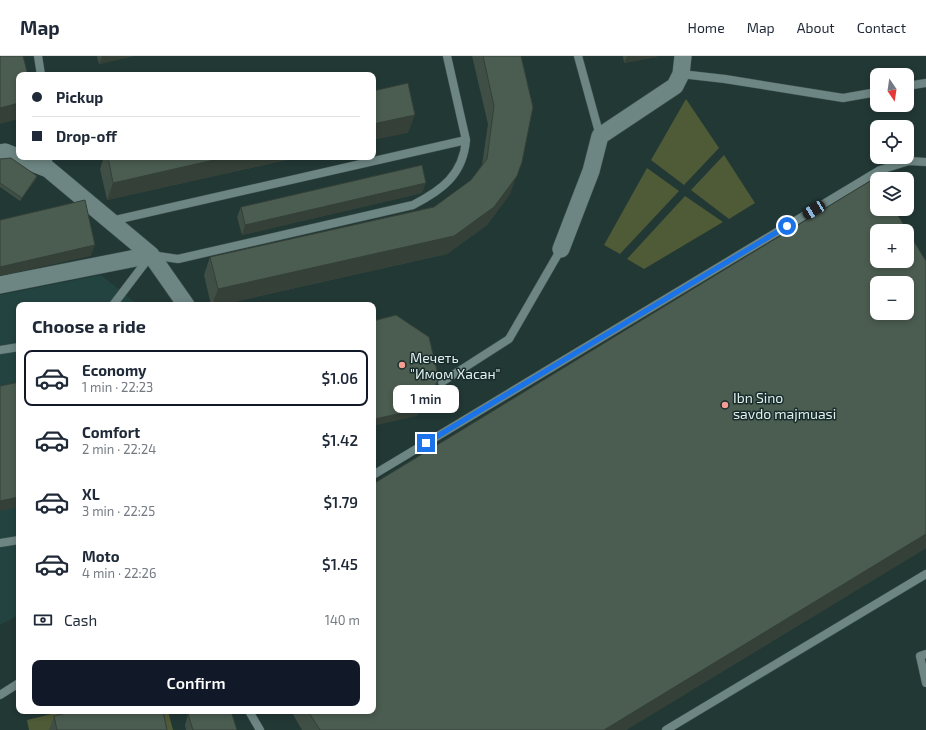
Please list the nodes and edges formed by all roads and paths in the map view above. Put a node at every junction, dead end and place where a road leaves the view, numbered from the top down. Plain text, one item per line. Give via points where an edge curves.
1 (38, 56) edge
2 (447, 56) edge
3 (578, 56) edge
4 (683, 56) edge
5 (41, 72) edge
6 (681, 74) junction
7 (926, 82) edge
8 (914, 85) edge
9 (870, 93) edge
10 (600, 136) junction
11 (466, 140) junction
12 (0, 153) edge
13 (16, 155) edge
14 (36, 160) edge
15 (926, 162) edge
16 (48, 163) edge
17 (111, 222) junction
18 (561, 249) joint
19 (151, 255) junction
20 (0, 285) edge
21 (115, 302) edge
22 (184, 302) edge
23 (16, 347) edge
24 (0, 350) edge
25 (442, 382) dead end
26 (376, 473) edge
27 (16, 540) edge
28 (0, 543) edge
29 (926, 574) edge
30 (926, 654) edge
31 (926, 683) edge
32 (16, 685) edge
33 (0, 695) edge
34 (251, 714) edge
35 (260, 730) edge
36 (666, 730) edge

1 - 5 lane
2 - 11 lane
3 - 10 lane
4 - 6 street
6 - 9 lane via 843,98
6 - 10 street via 675,86
7 - 8 lane
10 - 18 street via 592,171
11 - 17 lane
11 - 19 lane via 465,152 449,181 434,194 413,205 178,259
12 - 13 street
14 - 16 street
15 - 26 lane via 909,161 880,170
16 - 17 street
17 - 19 street
18 - 25 lane via 509,339
19 - 20 street
19 - 21 lane
19 - 22 street
23 - 24 lane
27 - 28 lane
29 - 36 lane
30 - 31 lane via 920,656
32 - 33 lane
34 - 35 lane

